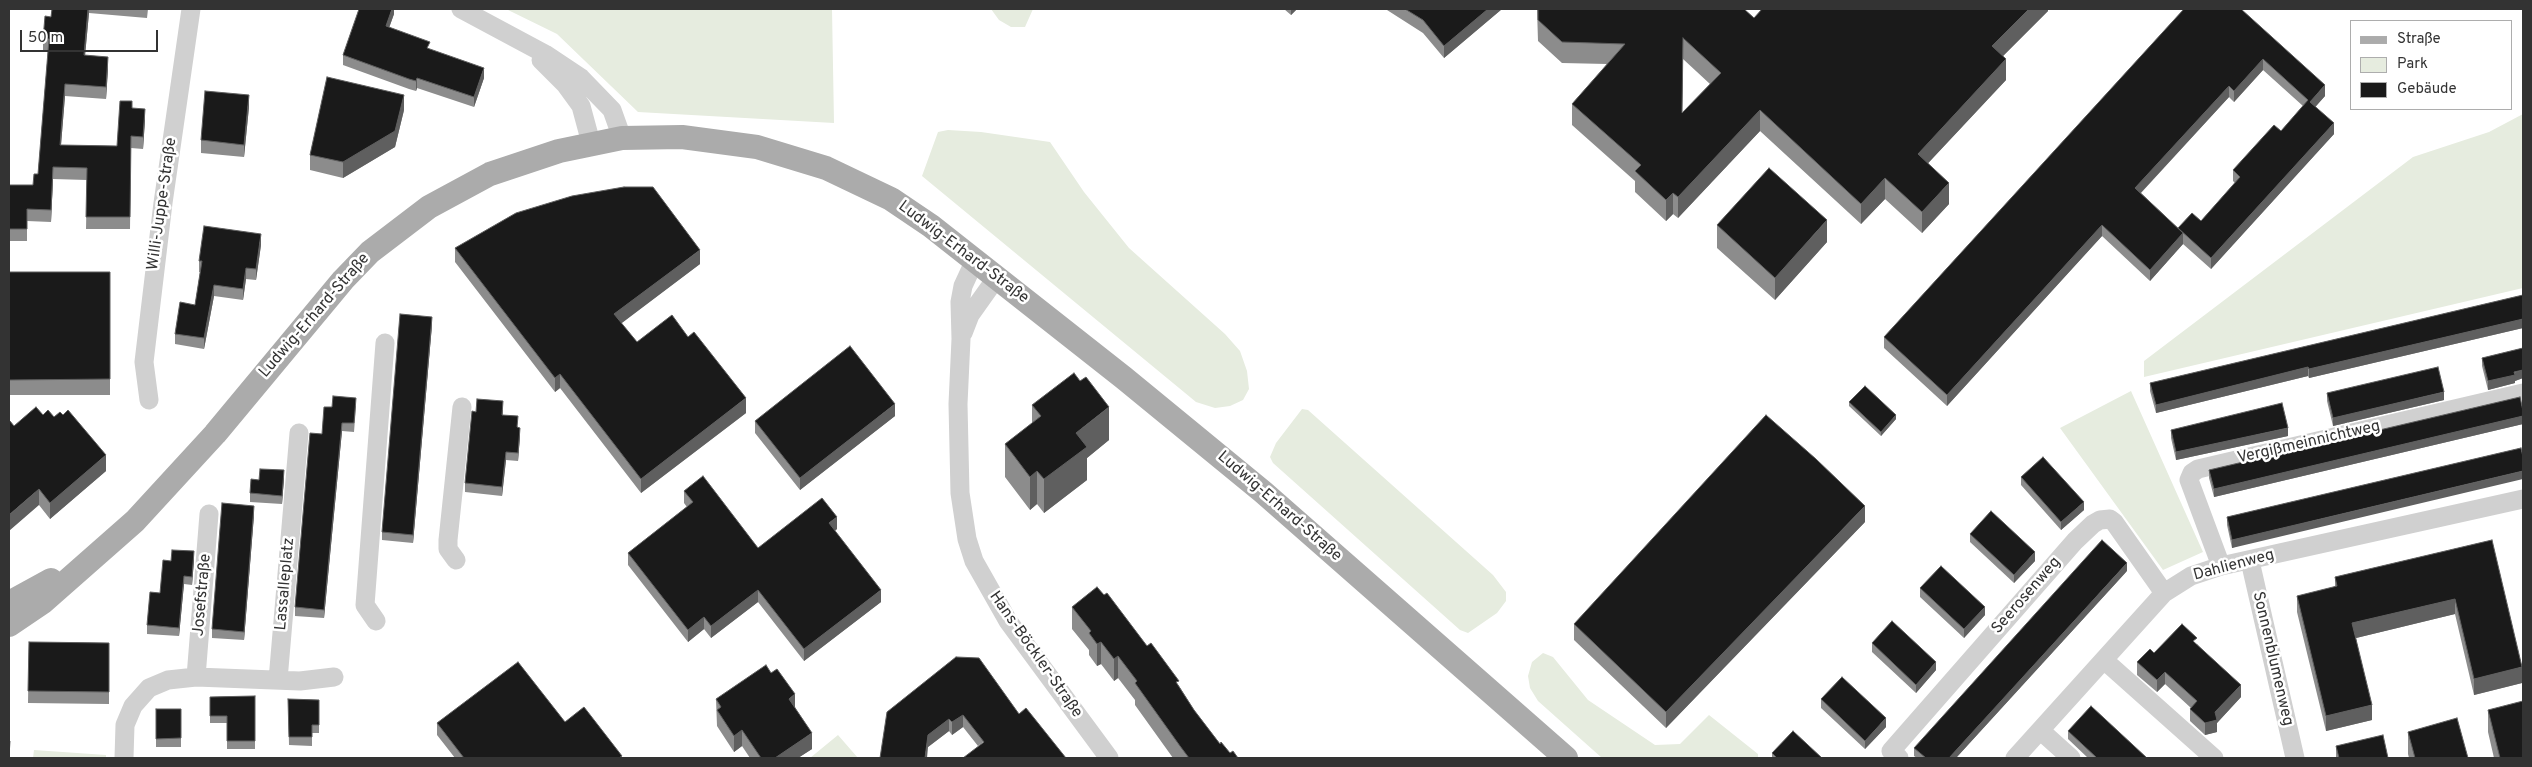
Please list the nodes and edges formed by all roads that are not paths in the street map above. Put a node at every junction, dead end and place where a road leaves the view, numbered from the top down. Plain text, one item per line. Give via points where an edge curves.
1 (190, 9) edge
2 (461, 9) edge
3 (525, 45) junction
4 (622, 138) junction
5 (591, 143) junction
6 (975, 260) junction
7 (997, 276) junction
8 (962, 338) junction
9 (385, 343) dead end
10 (2523, 393) edge
11 (149, 400) dead end
12 (462, 407) dead end
13 (299, 432) dead end
14 (2522, 504) edge
15 (209, 514) dead end
16 (98, 554) junction
17 (456, 560) dead end
18 (2250, 561) junction
19 (2221, 566) junction
20 (2164, 593) junction
21 (9, 603) edge
22 (376, 622) dead end
23 (9, 625) edge
24 (2104, 660) junction
25 (196, 677) junction
26 (334, 677) dead end
27 (278, 680) junction
28 (2041, 731) junction
29 (1892, 756) edge
30 (124, 758) edge
31 (1109, 758) edge
32 (1566, 758) edge
33 (2016, 758) edge
34 (2070, 758) edge
35 (2214, 758) edge
36 (2295, 758) edge

1 - 11 street, Willi-Juppe-Straße via 144,362
2 - 3 street
3 - 4 street via 564,65 599,93 612,110
3 - 5 street via 565,84 581,106
4 - 5 main road, Ludwig-Erhard-Straße
4 - 6 main road, Ludwig-Erhard-Straße via 720,140 757,147 826,168 891,199
5 - 16 main road, Ludwig-Erhard-Straße via 522,162 482,178 429,207 370,252 215,434 135,521
6 - 7 main road, Ludwig-Erhard-Straße
6 - 8 street, Hans-Böckler-Straße via 961,293
7 - 8 street, Hans-Böckler-Straße via 970,315
7 - 32 main road, Ludwig-Erhard-Straße via 1263,492
8 - 31 street, Hans-Böckler-Straße via 958,404 960,493 963,521 974,562 1008,621
9 - 22 street via 365,605
10 - 19 street, Vergißmeinnichtweg via 2198,469 2189,480
12 - 17 street via 448,540 448,550
13 - 27 street, Lassalleplatz
14 - 18 street, Dahlienweg
15 - 25 street, Josefstraße
16 - 21 main road, Ludwig-Erhard-Straße
16 - 23 main road, Ludwig-Erhard-Straße via 43,602
18 - 19 street, Dahlienweg
18 - 36 street, Sonnenblumenweg
19 - 20 street, Dahlienweg via 2191,576
20 - 24 street, Dahlienweg
20 - 29 street, Seerosenweg via 2114,522 2100,520 2075,542
24 - 28 street, Dahlienweg
24 - 35 street
25 - 27 street
25 - 30 street via 168,680 149,688 133,706 125,725
26 - 27 street
28 - 33 street, Dahlienweg
28 - 34 street

